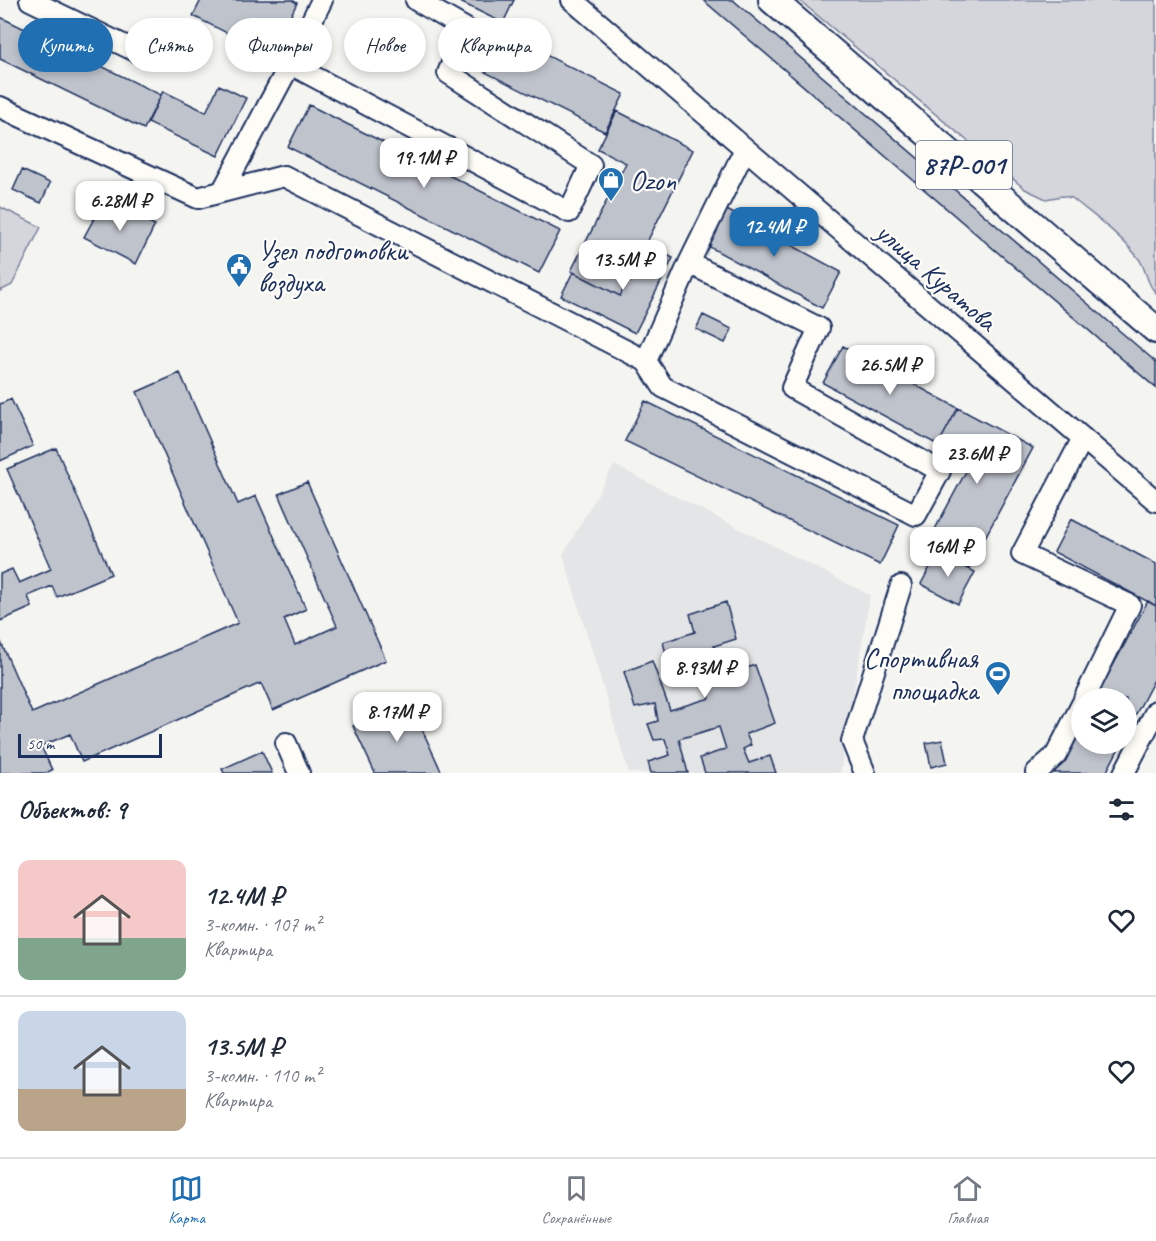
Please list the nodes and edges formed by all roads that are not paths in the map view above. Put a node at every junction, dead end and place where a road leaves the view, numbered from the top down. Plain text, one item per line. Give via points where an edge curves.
1 (30, 0) edge
2 (322, 0) edge
3 (416, 0) edge
4 (572, 0) edge
5 (772, 0) edge
6 (313, 18) edge
7 (125, 46) edge
8 (286, 72) edge
9 (305, 72) edge
10 (0, 107) edge
11 (745, 149) junction
12 (222, 192) junction
13 (689, 263) junction
14 (1156, 330) edge
15 (646, 361) junction
16 (1083, 438) junction
17 (1156, 501) edge
18 (901, 586) dead end
19 (1090, 688) edge
20 (1156, 711) edge
21 (1071, 726) edge
22 (286, 743) dead end
23 (299, 773) edge
24 (865, 773) edge
25 (1036, 773) edge
26 (1124, 773) edge

1 - 7 lane
2 - 6 lane
3 - 9 lane via 466,29 448,74 591,165 569,212
4 - 11 lane, улица Куратова
5 - 14 main road, 87Р-001
8 - 12 lane
10 - 12 lane via 198,198
11 - 13 lane
11 - 16 lane, улица Куратова
12 - 15 lane via 284,176
13 - 15 lane
13 - 15 lane via 819,328 792,388 940,471 916,515 663,387
16 - 17 lane, улица Куратова
16 - 19 lane via 1022,554 1131,605
18 - 24 lane via 852,741
20 - 26 lane
21 - 25 lane via 1056,755
22 - 23 lane

